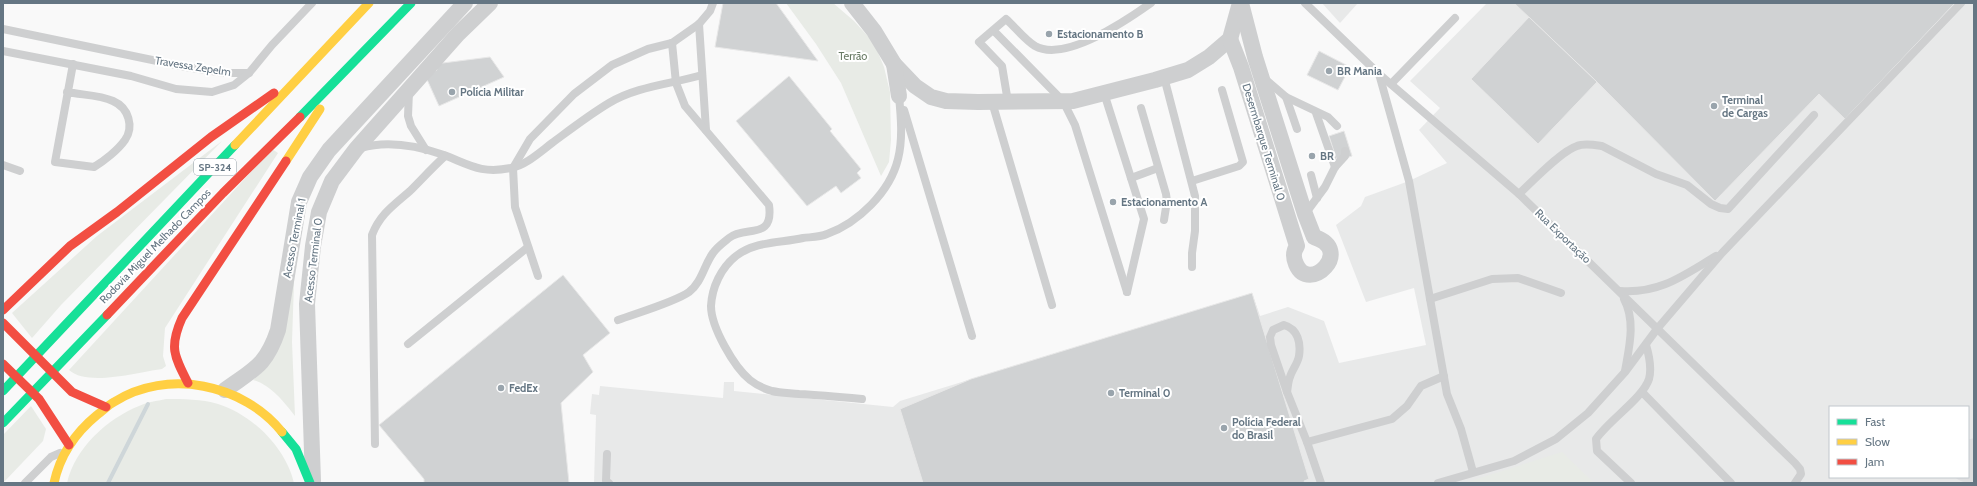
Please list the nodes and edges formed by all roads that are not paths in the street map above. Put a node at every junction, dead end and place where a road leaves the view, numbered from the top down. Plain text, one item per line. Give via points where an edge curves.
1 (312, 3) edge
2 (369, 3) edge
3 (411, 3) edge
4 (465, 3) edge
5 (490, 3) edge
6 (713, 3) edge
7 (852, 3) edge
8 (1151, 3) edge
9 (1240, 3) edge
10 (1304, 3) edge
11 (1961, 3) edge
12 (1455, 18) dead end
13 (699, 24) junction
14 (3, 29) edge
15 (994, 31) junction
16 (1230, 40) junction
17 (672, 43) junction
18 (3, 51) edge
19 (73, 64) junction
20 (894, 64) junction
21 (249, 73) junction
22 (344, 73) junction
23 (1379, 74) junction
24 (702, 75) junction
25 (1260, 76) junction
26 (1164, 77) junction
27 (296, 82) junction
28 (676, 83) junction
29 (1391, 84) junction
30 (409, 90) junction
31 (1222, 90) dead end
32 (67, 92) junction
33 (1104, 93) junction
34 (899, 96) junction
35 (1286, 97) junction
36 (1063, 101) junction
37 (992, 102) junction
38 (1008, 102) junction
39 (1141, 108) dead end
40 (1316, 113) junction
41 (1814, 115) dead end
42 (1337, 126) dead end
43 (1297, 129) dead end
44 (706, 130) junction
45 (356, 149) junction
46 (426, 150) junction
47 (1345, 151) dead end
48 (445, 156) junction
49 (3, 166) edge
50 (1335, 167) junction
51 (513, 168) junction
52 (1158, 168) junction
53 (20, 171) dead end
54 (1311, 175) dead end
55 (1131, 178) junction
56 (1192, 181) junction
57 (1519, 194) junction
58 (1317, 198) junction
59 (1305, 214) junction
60 (1164, 220) dead end
61 (528, 247) junction
62 (1722, 253) junction
63 (1192, 267) dead end
64 (538, 276) dead end
65 (1620, 291) junction
66 (1561, 293) dead end
67 (1430, 299) junction
68 (1052, 305) dead end
69 (3, 310) edge
70 (618, 320) dead end
71 (3, 323) edge
72 (1657, 329) junction
73 (972, 336) dead end
74 (408, 344) dead end
75 (1646, 345) junction
76 (3, 364) edge
77 (1625, 372) junction
78 (1444, 376) junction
79 (188, 383) junction
80 (225, 390) junction
81 (3, 391) edge
82 (1287, 392) junction
83 (1642, 392) junction
84 (862, 399) dead end
85 (106, 407) junction
86 (3, 423) edge
87 (1307, 442) junction
88 (375, 444) dead end
89 (68, 448) junction
90 (606, 454) dead end
91 (1473, 472) junction
92 (25, 483) edge
93 (54, 483) edge
94 (310, 483) edge
95 (313, 483) edge
96 (609, 483) edge
97 (1321, 483) edge
98 (1438, 483) edge
99 (1631, 483) edge
100 (1731, 483) edge
101 (1795, 483) edge

1 - 21 lane
2 - 27 main road, Rodovia Miguel Melhado Campos / SP-324
3 - 22 main road, Rodovia Miguel Melhado Campos / SP-324
4 - 80 street, Acesso Terminal 1 via 329,150 310,177 299,202 278,330 273,343 267,356 258,366
5 - 30 street, Acesso Terminal 0 via 458,34
6 - 13 lane
7 - 20 street via 874,31
8 - 15 lane via 1131,17 1078,45 1056,49 1045,50 1035,46 1006,19
9 - 16 street
9 - 25 street
10 - 23 lane, Rua Exportação
11 - 62 lane
12 - 29 lane
13 - 17 lane
13 - 24 lane
14 - 21 lane, Travessa Zepelm via 186,67 225,73
15 - 36 lane
15 - 38 lane via 979,42 1002,66
16 - 26 street via 1210,57 1188,70
16 - 59 street, Desermbarque Terminal 0 via 1241,67 1297,246 1294,250 1294,259 1303,272 1319,273 1330,261 1330,253 1327,245 1314,237
17 - 28 lane
17 - 51 lane via 648,49 612,65 574,94 530,139
18 - 19 lane, Travessa Zepelm
19 - 21 lane, Travessa Zepelm via 131,76 176,89 204,92 234,85
19 - 32 lane
20 - 34 street
20 - 37 street via 915,86 931,97 946,101
22 - 79 main road via 182,318 174,334 172,346 174,356
22 - 86 main road, Rodovia Miguel Melhado Campos / SP-324 via 223,193
23 - 29 lane, Rua Exportação
23 - 67 lane via 1409,181
24 - 28 lane
24 - 44 lane
25 - 35 lane
25 - 59 street
26 - 33 street
26 - 56 lane
27 - 69 main road via 263,99 70,246
27 - 81 main road, Rodovia Miguel Melhado Campos / SP-324
28 - 44 lane via 686,106
28 - 51 lane via 646,88 610,102
29 - 57 lane, Rua Exportação
30 - 45 street, Acesso Terminal 0
30 - 46 lane via 408,116 411,126
31 - 56 lane via 1243,162 1239,166
32 - 32 lane via 55,162 94,167 125,140 130,129 128,116 122,107 113,101
33 - 36 street
33 - 55 lane
34 - 73 lane
34 - 84 lane via 901,118 898,159 893,173 870,205 841,227 826,234 768,243 737,256 721,272 714,287 711,307 715,325 730,354 750,380 772,391
35 - 40 lane
35 - 43 lane
36 - 38 street
36 - 55 lane via 1075,125 1127,292 1144,219
37 - 38 street
37 - 68 lane
39 - 52 lane
40 - 42 lane via 1328,118
40 - 50 lane
41 - 57 lane via 1728,209 1711,204 1687,185 1656,174 1602,146 1593,145 1577,146 1561,156
44 - 70 lane via 769,205 771,216 767,224 758,231 730,236 713,252 699,280 690,291
45 - 46 lane via 381,144
45 - 95 street, Acesso Terminal 0 via 332,181 319,212 313,246 307,304
46 - 48 lane
47 - 50 lane via 1345,156
48 - 51 lane via 472,167 488,170
48 - 88 lane via 387,209 377,222 372,235
49 - 53 lane
50 - 58 lane
51 - 61 lane via 515,207
52 - 55 lane
52 - 60 lane via 1168,201
54 - 58 lane
56 - 63 lane via 1196,208
57 - 65 lane, Rua Exportação
58 - 59 lane
61 - 64 lane
61 - 74 lane
62 - 65 lane via 1658,288
62 - 72 lane
65 - 72 lane, Rua Exportação
65 - 77 lane via 1629,308 1631,328
66 - 67 lane via 1518,278 1492,279
67 - 78 lane
71 - 85 main road via 72,392
72 - 75 lane
72 - 101 lane, Rua Exportação via 1800,468 1801,474
75 - 77 lane
75 - 83 lane via 1650,366 1649,379
76 - 89 main road via 39,399
77 - 91 lane via 1588,413 1556,440 1514,461
78 - 87 lane via 1421,386 1407,406 1392,419
78 - 91 lane via 1447,394 1461,429
79 - 80 main road
79 - 85 main road via 159,385 138,391
80 - 94 main road via 254,404 279,425 298,452
82 - 82 lane via 1300,347 1295,331 1284,326 1273,330 1270,337
82 - 87 lane
83 - 99 lane via 1602,429 1596,439 1597,451
83 - 100 lane
85 - 89 main road via 92,418
87 - 97 lane
89 - 92 lane via 51,456
89 - 93 main road
90 - 96 lane via 606,481
91 - 98 lane

